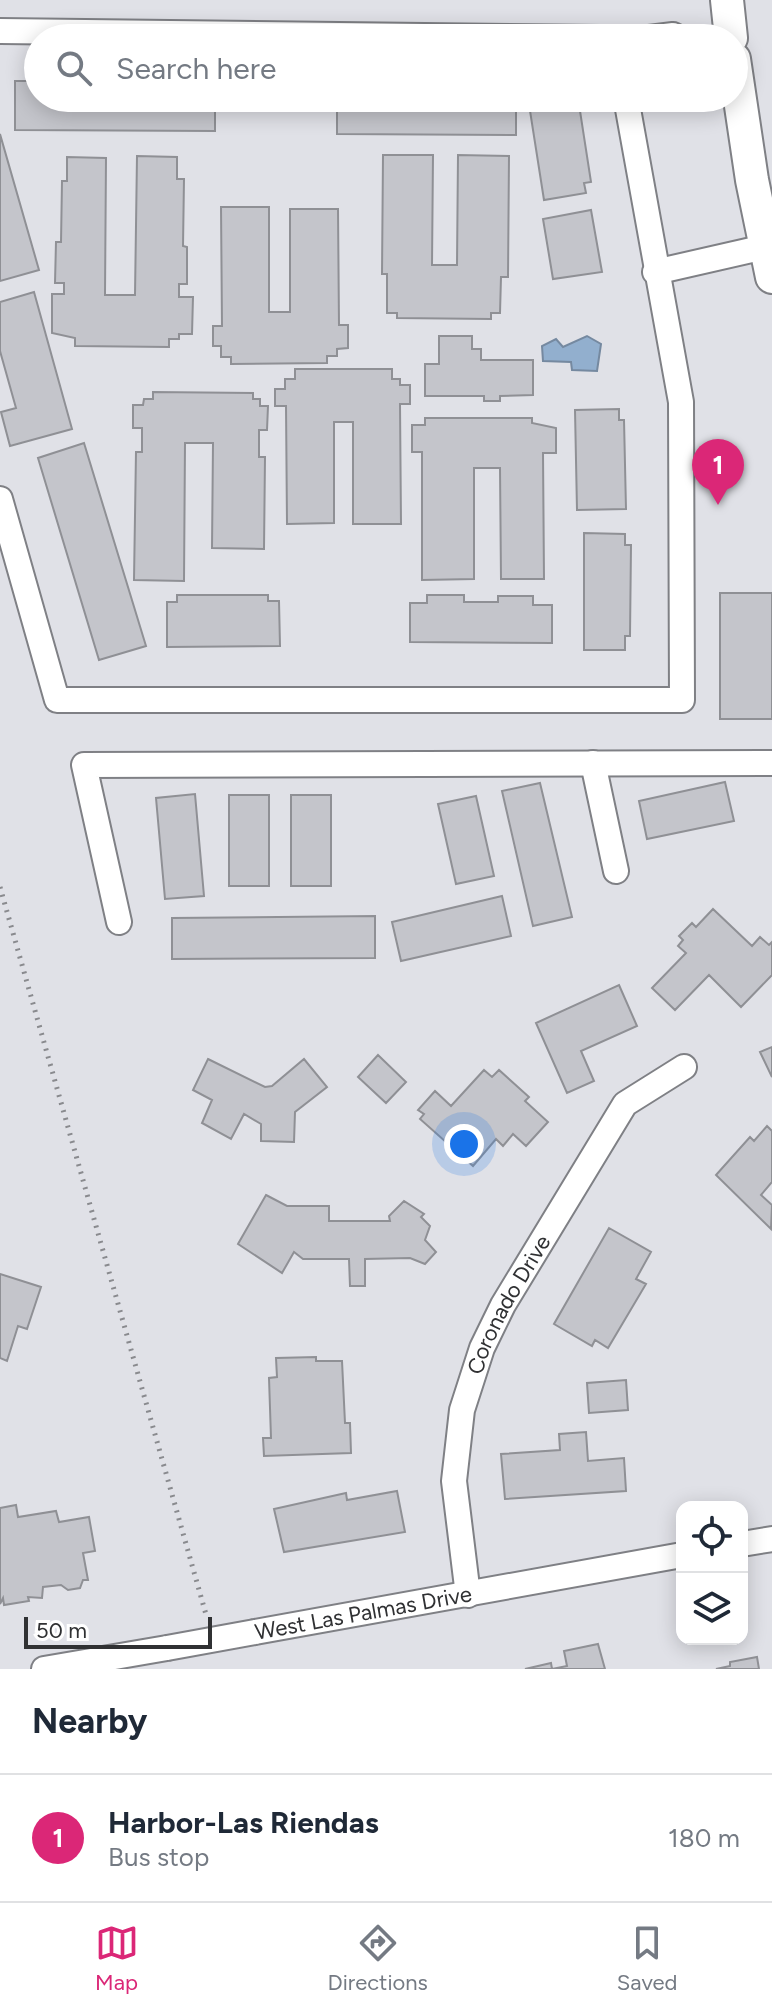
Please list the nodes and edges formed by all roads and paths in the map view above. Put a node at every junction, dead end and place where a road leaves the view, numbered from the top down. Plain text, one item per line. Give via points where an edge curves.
1 (727, 0) edge
2 (730, 24) edge
3 (0, 31) edge
4 (24, 31) edge
5 (628, 112) edge
6 (746, 112) edge
7 (762, 180) edge
8 (769, 262) edge
9 (655, 272) junction
10 (0, 499) edge
11 (593, 763) junction
12 (772, 763) edge
13 (616, 871) dead end
14 (0, 887) edge
15 (119, 922) dead end
16 (684, 1067) dead end
17 (772, 1539) edge
18 (748, 1543) edge
19 (676, 1556) edge
20 (468, 1595) junction
21 (209, 1625) dead end
22 (44, 1669) edge

1 - 2 main road
3 - 4 street
5 - 9 street
6 - 7 main road
7 - 8 main road
8 - 9 street
9 - 10 street via 681,402 682,700 57,700
11 - 12 street
11 - 13 street
11 - 15 street via 84,765
14 - 21 path
16 - 20 street, Coronado Drive via 625,1104 482,1348 462,1410 454,1481
17 - 18 street
19 - 20 street, West Las Palmas Drive
20 - 22 street, West Las Palmas Drive, bridge

